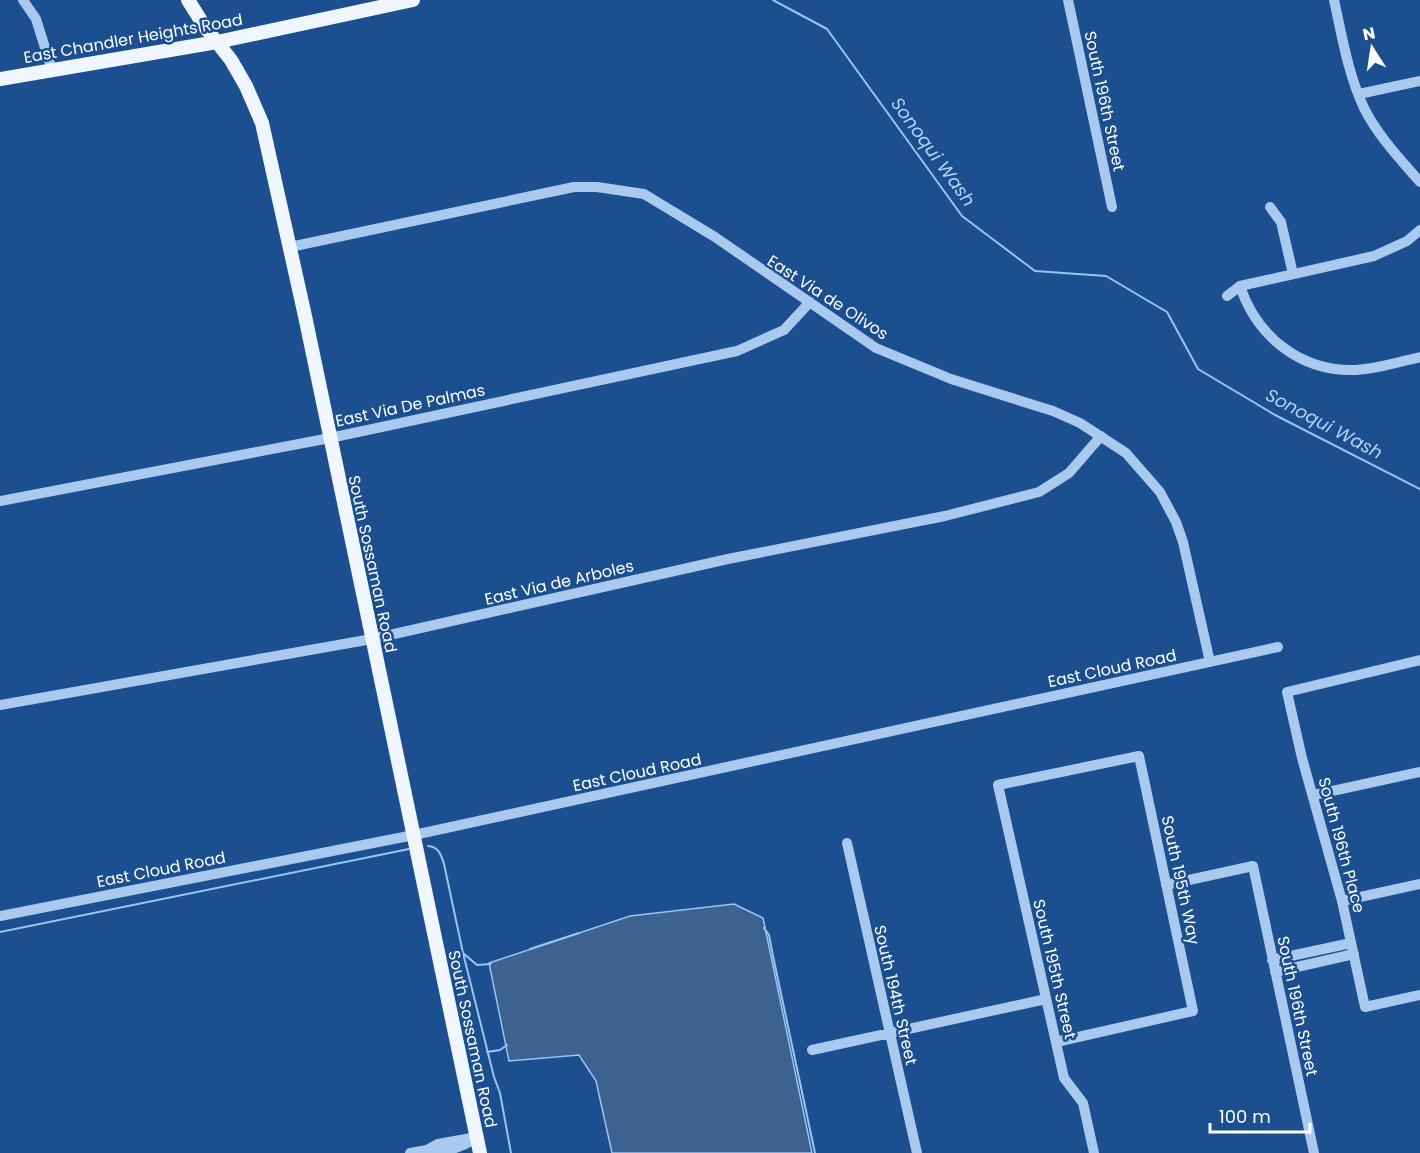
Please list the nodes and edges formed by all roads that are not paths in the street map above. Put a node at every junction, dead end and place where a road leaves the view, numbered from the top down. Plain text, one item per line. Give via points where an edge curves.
1 (23, 0) edge
2 (188, 0) edge
3 (412, 0) edge
4 (1068, 0) edge
5 (1334, 0) edge
6 (217, 42) junction
7 (52, 70) junction
8 (0, 79) edge
9 (1420, 81) edge
10 (1359, 94) junction
11 (1420, 182) edge
12 (1112, 207) dead end
13 (1269, 207) dead end
14 (1420, 230) edge
15 (290, 247) junction
16 (1293, 273) junction
17 (1240, 286) junction
18 (1227, 296) dead end
19 (810, 302) junction
20 (1420, 357) edge
21 (1101, 436) junction
22 (330, 438) junction
23 (0, 501) edge
24 (372, 639) junction
25 (1278, 647) dead end
26 (1420, 660) edge
27 (1210, 662) junction
28 (0, 705) edge
29 (1420, 772) edge
30 (998, 785) joint
31 (1314, 795) junction
32 (414, 835) junction
33 (847, 843) dead end
34 (1420, 884) edge
35 (1166, 885) junction
36 (1342, 901) junction
37 (0, 916) edge
38 (1328, 948) junction
39 (1353, 949) junction
40 (1272, 960) junction
41 (1330, 960) junction
42 (1275, 972) junction
43 (1420, 995) edge
44 (1047, 999) junction
45 (889, 1033) junction
46 (1056, 1042) junction
47 (812, 1050) dead end
48 (477, 1137) junction
49 (410, 1153) edge
50 (480, 1153) edge
51 (917, 1153) edge
52 (1094, 1153) edge
53 (1314, 1153) edge

1 - 7 street via 36,19
2 - 6 main road, South Sossaman Road
3 - 6 main road, East Chandler Heights Road
4 - 12 street, South 196th Street
5 - 10 street
6 - 7 main road, East Chandler Heights Road
6 - 15 main road, South Sossaman Road via 260,115
7 - 8 main road, East Chandler Heights Road
9 - 10 street
10 - 11 street via 1380,134
13 - 16 street via 1281,222
14 - 16 street via 1407,241 1374,256
15 - 19 street, East Via de Olivos via 574,187 597,186 644,194
15 - 22 main road, South Sossaman Road
16 - 17 street
17 - 18 street
17 - 20 street via 1251,313 1272,340 1317,366 1357,370
19 - 21 street, East Via de Olivos via 876,348 951,379 1053,411
19 - 22 street, East Via De Palmas via 784,330 737,351
21 - 24 street, East Via de Arboles via 1069,473 1039,492 945,516 728,559
21 - 27 street, East Via de Olivos via 1126,453 1145,473 1176,522
22 - 23 street, East Via De Palmas
22 - 24 main road, South Sossaman Road
24 - 28 street, East Via de Arboles
24 - 32 main road, South Sossaman Road
25 - 27 street, East Cloud Road
26 - 31 street, South 196th Place via 1287,692
27 - 32 street, East Cloud Road
29 - 31 street
30 - 35 street, South 195th Way via 1139,756
30 - 44 street, South 195th Street
31 - 36 street, South 196th Place
32 - 37 street, East Cloud Road
32 - 48 main road, South Sossaman Road
33 - 45 street, South 194th Street
34 - 36 street
35 - 40 street, South 196th Street via 1253,866
35 - 46 street, South 195th Way via 1193,1011
36 - 39 street, South 196th Place
38 - 39 street
38 - 40 street
38 - 41 street
39 - 41 street
39 - 43 street, South 196th Place via 1365,1007
40 - 42 street, South 196th Street
41 - 42 street
42 - 53 street, South 196th Street
44 - 45 street
44 - 46 street, South 195th Street
45 - 47 street
45 - 51 street, South 194th Street
46 - 52 street, South 195th Street via 1064,1078 1083,1103
48 - 49 street via 462,1147
48 - 50 main road, South Sossaman Road

